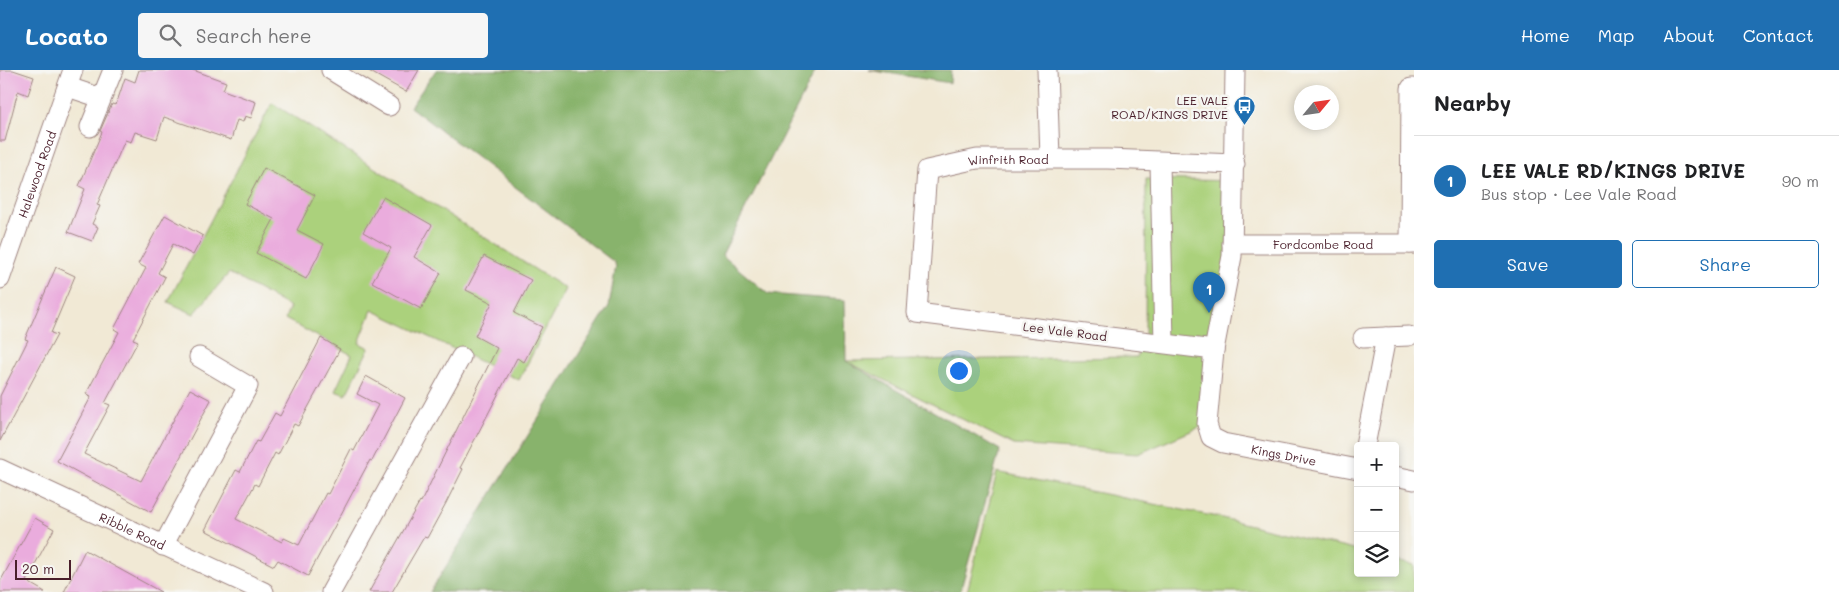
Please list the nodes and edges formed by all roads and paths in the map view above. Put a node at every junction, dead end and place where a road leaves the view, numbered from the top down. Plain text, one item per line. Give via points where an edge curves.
1 (113, 70) edge
2 (331, 70) edge
3 (1047, 70) edge
4 (1236, 70) edge
5 (70, 79) edge
6 (1412, 88) edge
7 (101, 98) junction
8 (389, 106) dead end
9 (90, 127) dead end
10 (1050, 158) junction
11 (1160, 163) junction
12 (1234, 164) junction
13 (1232, 244) junction
14 (1412, 244) edge
15 (0, 279) edge
16 (917, 313) joint
17 (1409, 336) dead end
18 (1386, 337) junction
19 (1363, 338) dead end
20 (1164, 343) junction
21 (1214, 350) junction
22 (199, 357) dead end
23 (461, 357) dead end
24 (1366, 442) edge
25 (1354, 468) edge
26 (0, 469) edge
27 (1399, 477) edge
28 (1414, 480) edge
29 (163, 546) junction
30 (264, 592) edge
31 (331, 592) edge

1 - 7 street
2 - 8 street
3 - 10 street
4 - 12 street
5 - 7 street
5 - 15 street, Halewood Road
6 - 14 street
7 - 9 street
10 - 11 street, Winfrith Road
10 - 16 street, Winfrith Road via 977,159 927,170
11 - 12 street, Winfrith Road
11 - 20 street
12 - 13 street
13 - 14 street, Fordcombe Road
13 - 21 street
16 - 20 street, Lee Vale Road
17 - 18 street
18 - 19 street
18 - 24 street
20 - 21 street, Lee Vale Road
21 - 25 street, Kings Drive via 1207,424 1211,437 1223,443
22 - 29 street via 248,386
23 - 31 street
26 - 29 street, Ribble Road
27 - 28 street
29 - 30 street, Ribble Road

